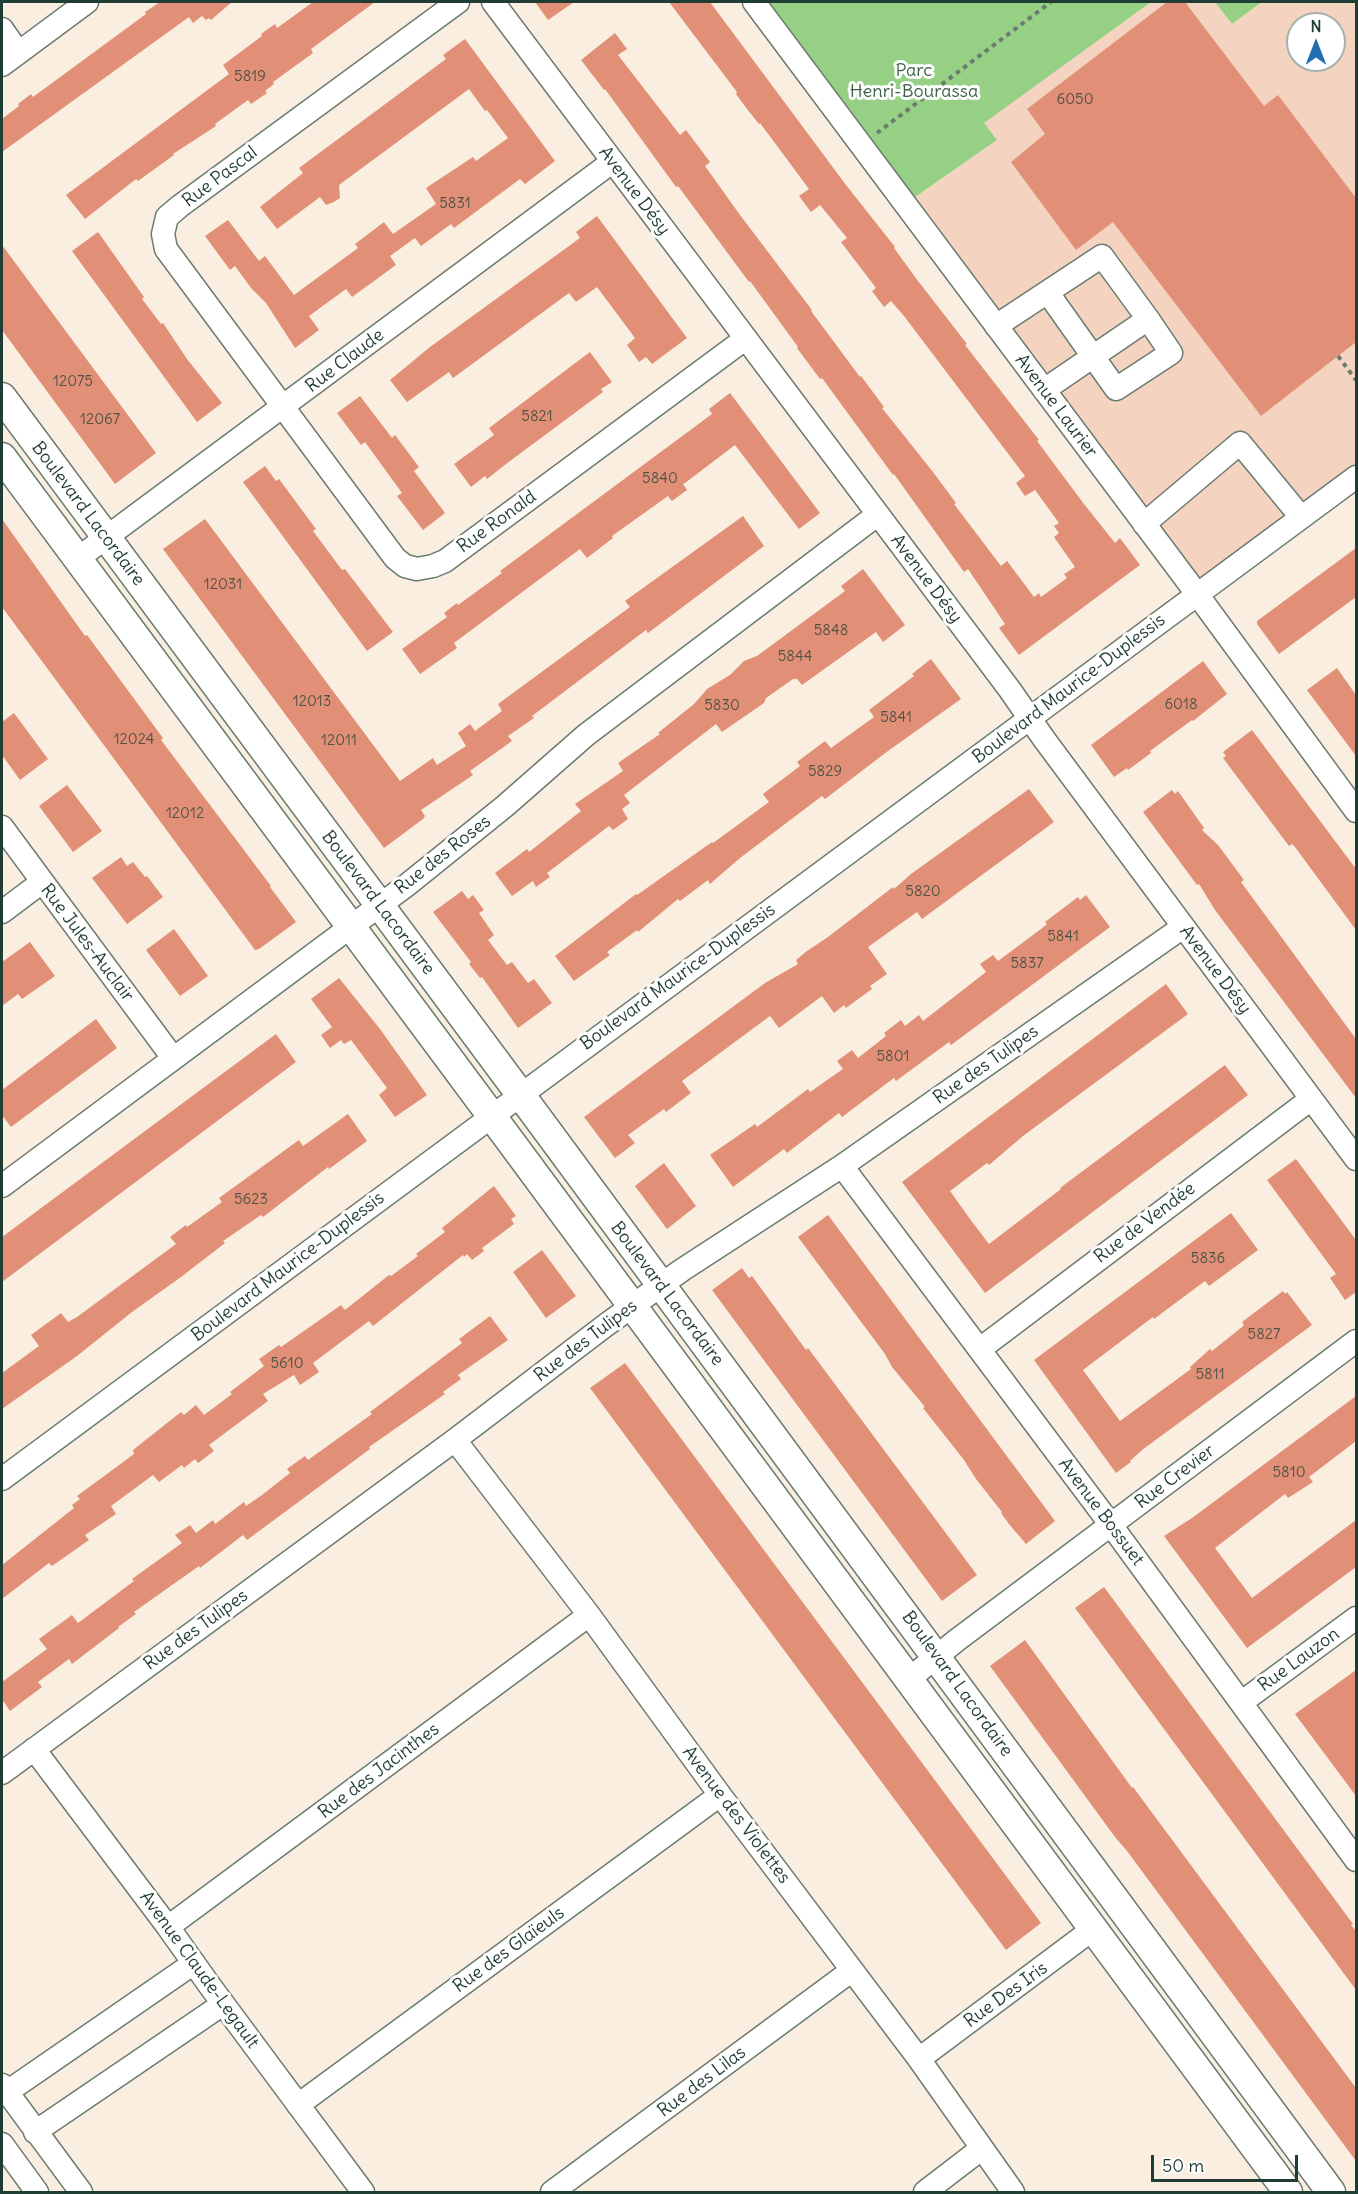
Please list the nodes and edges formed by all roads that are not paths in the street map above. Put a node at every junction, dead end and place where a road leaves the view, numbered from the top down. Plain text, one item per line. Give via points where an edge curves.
1 (87, 2) edge
2 (458, 2) edge
3 (493, 2) edge
4 (754, 2) edge
5 (2, 29) edge
6 (10, 59) edge
7 (612, 162) junction
8 (1048, 293) junction
9 (1148, 319) junction
10 (996, 326) junction
11 (745, 339) junction
12 (1093, 357) junction
13 (1044, 390) junction
14 (2, 397) edge
15 (282, 407) junction
16 (2, 457) edge
17 (1356, 477) edge
18 (877, 515) junction
19 (1301, 517) junction
20 (1144, 524) junction
21 (106, 539) junction
22 (77, 559) junction
23 (1197, 594) junction
24 (1029, 718) junction
25 (1356, 811) edge
26 (2, 827) edge
27 (42, 882) junction
28 (380, 905) junction
29 (2, 912) edge
30 (350, 926) junction
31 (1183, 927) junction
32 (173, 1058) junction
33 (520, 1094) junction
34 (1311, 1099) junction
35 (492, 1115) junction
36 (1356, 1159) edge
37 (842, 1166) junction
38 (2, 1186) edge
39 (662, 1286) junction
40 (632, 1306) junction
41 (1356, 1341) edge
42 (980, 1349) junction
43 (455, 1440) junction
44 (2, 1479) edge
45 (1111, 1525) junction
46 (589, 1615) junction
47 (1356, 1618) edge
48 (936, 1657) junction
49 (909, 1679) junction
50 (1242, 1702) junction
51 (34, 1749) junction
52 (2, 1773) edge
53 (720, 1795) junction
54 (1356, 1860) edge
55 (168, 1927) junction
56 (1093, 1929) junction
57 (194, 1963) junction
58 (851, 1971) junction
59 (223, 2004) junction
60 (919, 2059) junction
61 (4, 2088) edge
62 (298, 2105) junction
63 (35, 2132) junction
64 (2, 2144) edge
65 (981, 2150) junction
66 (76, 2186) edge
67 (37, 2193) edge
68 (51, 2193) edge
69 (363, 2193) edge
70 (552, 2193) edge
71 (925, 2193) edge
72 (1013, 2193) edge
73 (1288, 2193) edge
74 (1331, 2193) edge

1 - 6 street
2 - 15 street, Rue Pascal via 167,218 163,234 166,249
3 - 7 street, Avenue Désy
4 - 10 street, Avenue Laurier
5 - 6 street
7 - 11 street, Avenue Désy
7 - 15 street, Rue Claude
8 - 9 street via 1102,256
8 - 10 street
8 - 12 street
9 - 12 street
9 - 12 street via 1171,353 1116,389
10 - 13 street, Avenue Laurier
11 - 15 street, Rue Ronald via 445,561 417,569 395,558
11 - 18 street, Avenue Désy
12 - 13 street
13 - 20 street, Avenue Laurier
14 - 21 main road, Boulevard Lacordaire
15 - 21 street, Rue Claude
16 - 22 main road, Boulevard Lacordaire
17 - 19 street, Boulevard Maurice-Duplessis
18 - 24 street, Avenue Désy
18 - 28 street, Rue des Roses via 595,728
19 - 20 street via 1240,443
19 - 23 street, Boulevard Maurice-Duplessis
20 - 23 street, Avenue Laurier
21 - 22 street, Rue Claude
21 - 28 main road, Boulevard Lacordaire
22 - 30 main road, Boulevard Lacordaire
23 - 24 street, Boulevard Maurice-Duplessis
23 - 25 street, Avenue Laurier
24 - 31 street, Avenue Désy
24 - 33 street, Boulevard Maurice-Duplessis
26 - 27 street, Rue Jules-Auclair
27 - 29 street
27 - 32 street, Rue Jules-Auclair
28 - 30 street, Rue des Roses
28 - 33 main road, Boulevard Lacordaire
30 - 32 street, Rue des Roses
30 - 35 main road, Boulevard Lacordaire
31 - 34 street, Avenue Désy
31 - 37 street, Rue des Tulipes
32 - 38 street, Rue des Roses
33 - 35 street, Boulevard Maurice-Duplessis
33 - 39 main road, Boulevard Lacordaire
34 - 36 street, Avenue Désy
34 - 42 street, Rue de Vendée
35 - 40 main road, Boulevard Lacordaire
35 - 44 street, Boulevard Maurice-Duplessis
37 - 39 street, Rue des Tulipes
37 - 42 street, Avenue Bossuet
39 - 40 street, Rue des Tulipes
39 - 48 main road, Boulevard Lacordaire
40 - 43 street, Rue des Tulipes
40 - 49 main road, Boulevard Lacordaire
41 - 45 street, Rue Crevier
42 - 45 street, Avenue Bossuet
43 - 46 street, Avenue des Violettes
43 - 51 street, Rue des Tulipes
45 - 48 street, Rue Crevier
45 - 50 street, Avenue Bossuet
46 - 53 street, Avenue des Violettes
46 - 55 street, Rue des Jacinthes
47 - 50 street, Rue Lauzon
48 - 49 street, Rue Crevier
48 - 74 main road, Boulevard Lacordaire
49 - 56 main road, Boulevard Lacordaire
50 - 54 street, Avenue Bossuet
51 - 52 street, Rue des Tulipes
51 - 55 street, Avenue Claude-Legault
53 - 58 street, Avenue des Violettes
53 - 62 street, Rue des Glaïeuls
55 - 57 street, Avenue Claude-Legault
56 - 60 street, Rue Des Iris
56 - 73 main road, Boulevard Lacordaire
57 - 59 street, Avenue Claude-Legault
57 - 61 street
58 - 60 street, Avenue des Violettes
58 - 70 street, Rue des Lilas
59 - 62 street, Avenue Claude-Legault
59 - 63 street
60 - 65 street, Avenue des Violettes
61 - 63 street
62 - 69 street, Avenue Claude-Legault
63 - 66 street
64 - 67 street
65 - 71 street
65 - 72 street, Avenue des Violettes
66 - 68 street

